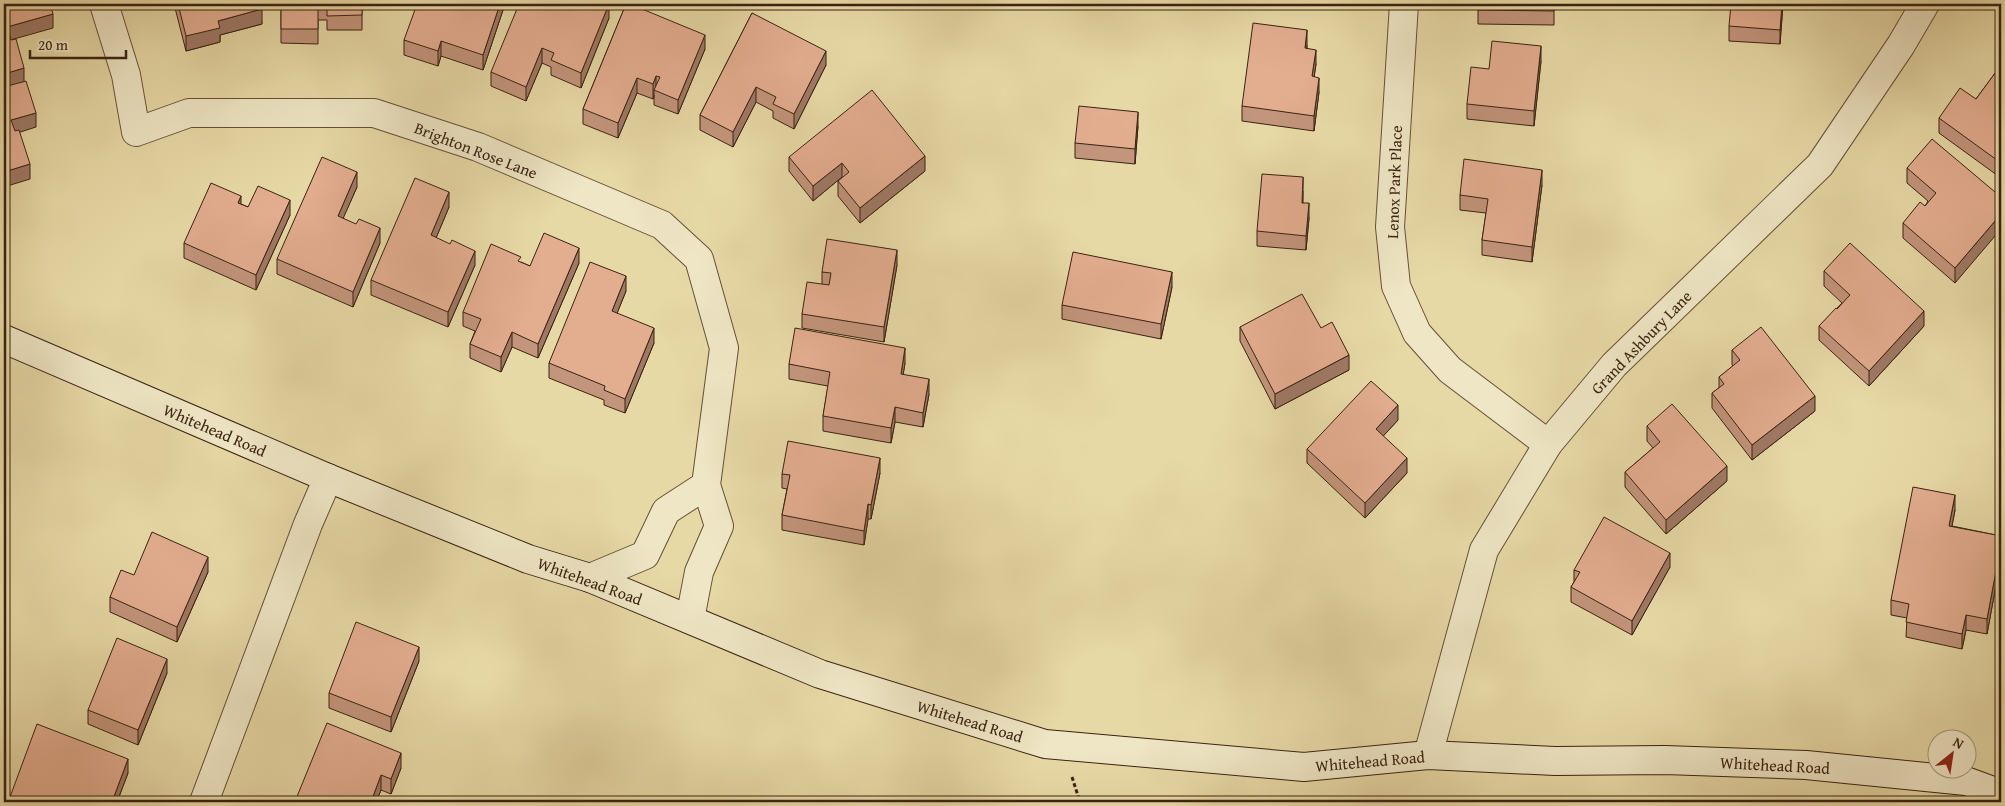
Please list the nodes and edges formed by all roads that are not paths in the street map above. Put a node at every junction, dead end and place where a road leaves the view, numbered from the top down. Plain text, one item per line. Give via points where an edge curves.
1 (104, 4) edge
2 (1404, 4) edge
3 (1925, 4) edge
4 (4, 339) edge
5 (1548, 444) junction
6 (328, 478) junction
7 (706, 485) junction
8 (590, 578) junction
9 (690, 619) junction
10 (1428, 755) junction
11 (2001, 794) edge
12 (204, 802) edge

1 - 7 street, Brighton Rose Lane via 126,75 136,132 189,113 374,113 478,148 662,225 699,259 724,348
2 - 5 street, Lenox Park Place via 1390,227 1396,286 1417,333 1450,370
3 - 5 street, Grand Ashbury Lane via 1820,165 1614,365
4 - 6 street, Whitehead Road
5 - 10 street, Grand Ashbury Lane via 1484,550
6 - 8 street, Whitehead Road via 528,559
6 - 12 street
7 - 8 street via 666,511 644,555
7 - 9 street, Brighton Rose Lane via 719,526 699,572
8 - 9 street, Whitehead Road
9 - 10 street, Whitehead Road via 820,674 1045,744 1304,767
10 - 11 street, Whitehead Road via 1555,761 1665,760 1806,765 1966,781

